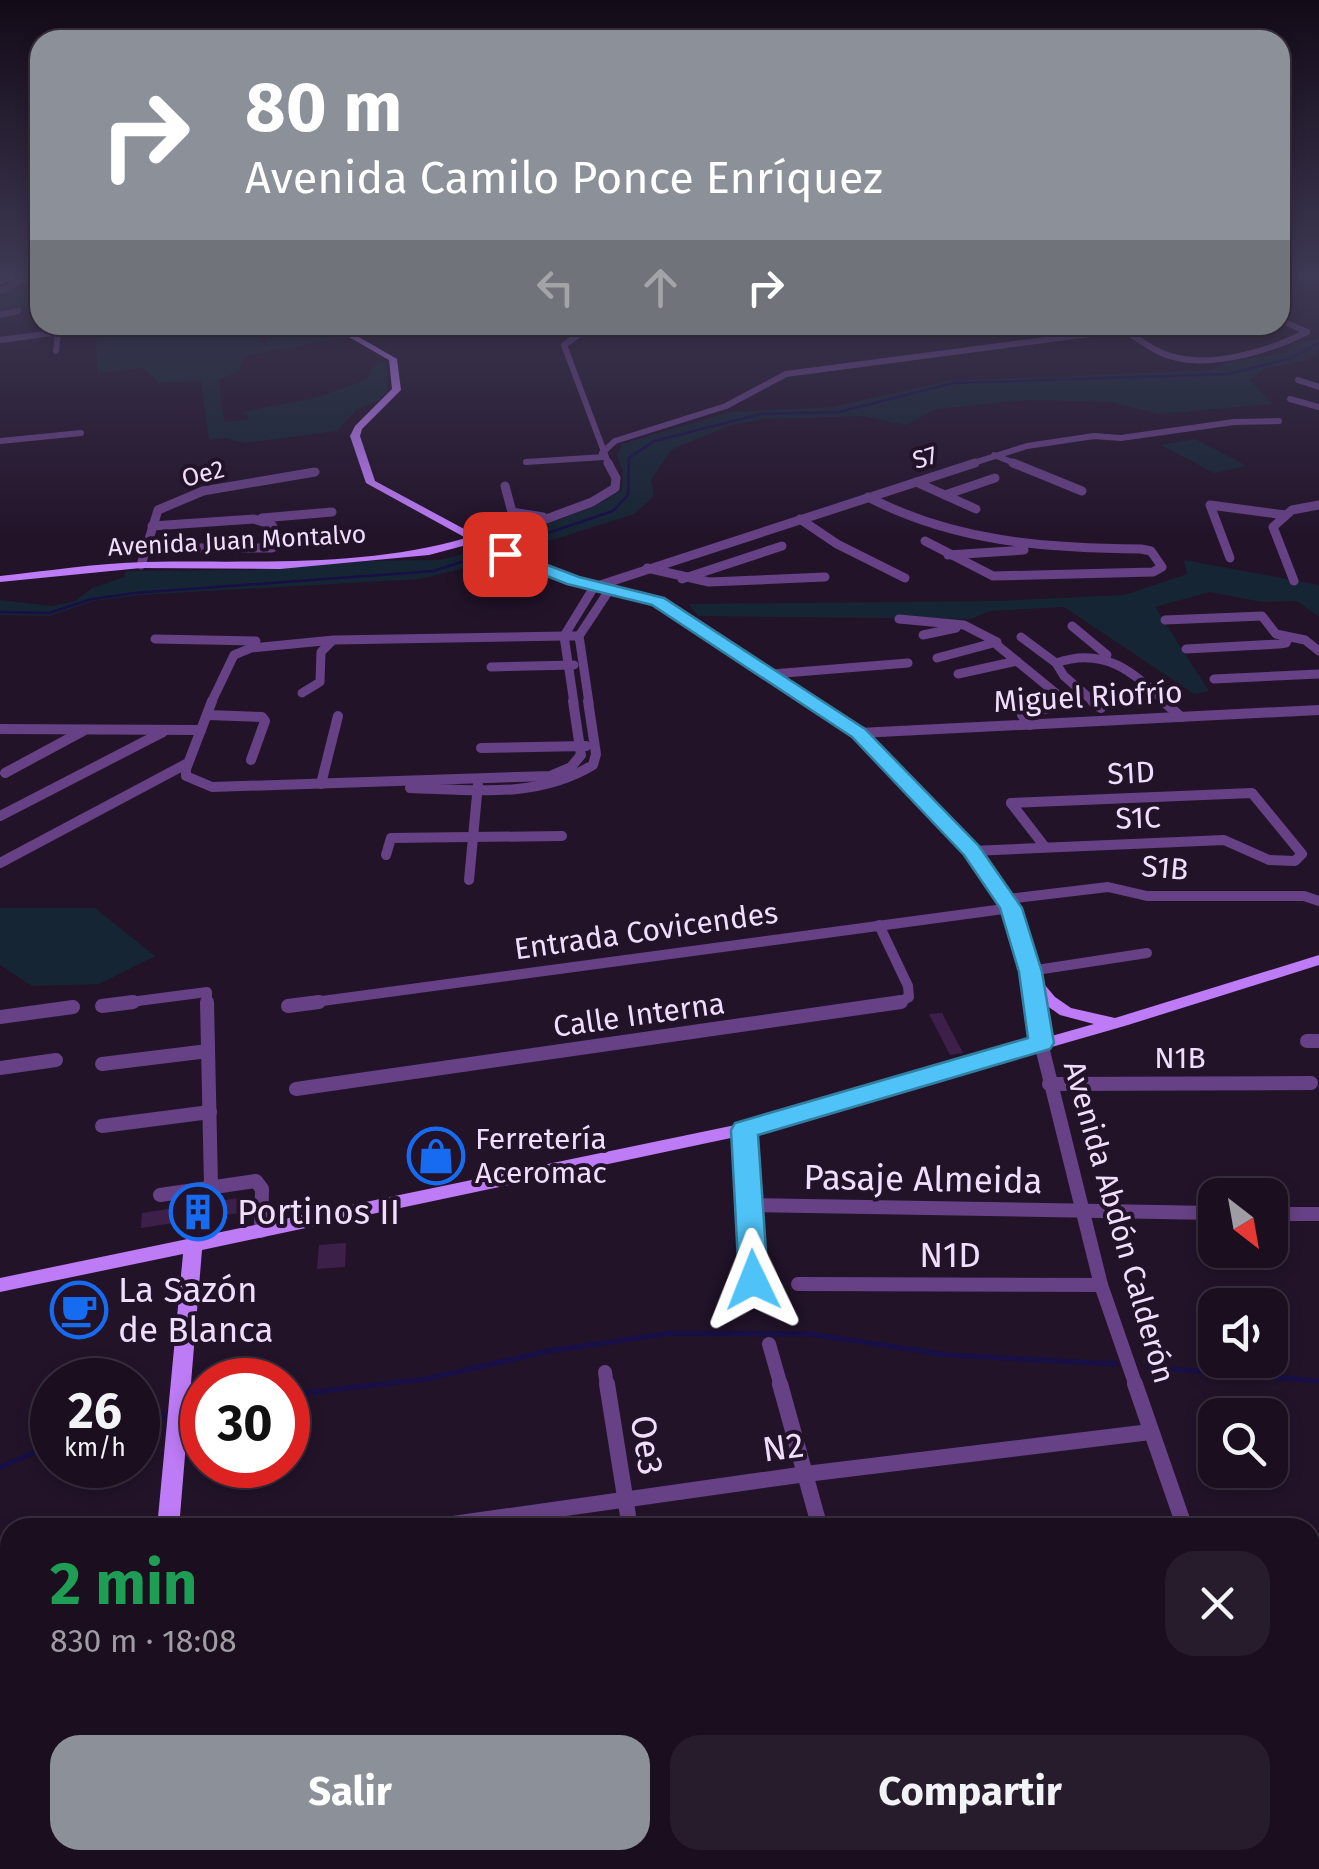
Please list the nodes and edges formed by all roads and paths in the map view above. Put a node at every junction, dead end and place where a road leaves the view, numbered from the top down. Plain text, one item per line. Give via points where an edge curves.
1 (393, 364) edge
2 (571, 364) edge
3 (863, 364) edge
4 (1298, 380) dead end
5 (1319, 387) edge
6 (1290, 398) dead end
7 (1319, 408) edge
8 (1280, 420) dead end
9 (81, 433) dead end
10 (0, 442) edge
11 (603, 455) junction
12 (994, 456) junction
13 (526, 462) dead end
14 (608, 467) junction
15 (315, 472) dead end
16 (995, 478) dead end
17 (916, 482) junction
18 (506, 486) dead end
19 (1082, 491) dead end
20 (945, 495) junction
21 (868, 497) junction
22 (1319, 505) edge
23 (976, 509) dead end
24 (332, 512) dead end
25 (1285, 515) junction
26 (282, 516) junction
27 (542, 517) junction
28 (254, 519) junction
29 (800, 519) junction
30 (152, 523) junction
31 (272, 526) junction
32 (486, 541) junction
33 (925, 542) dead end
34 (782, 546) dead end
35 (1000, 546) junction
36 (159, 548) dead end
37 (948, 554) junction
38 (1230, 558) dead end
39 (141, 565) junction
40 (647, 568) junction
41 (825, 577) dead end
42 (682, 578) junction
43 (905, 578) dead end
44 (0, 580) edge
45 (1294, 581) dead end
46 (594, 587) junction
47 (610, 589) junction
48 (899, 619) dead end
49 (1165, 620) dead end
50 (970, 626) junction
51 (1072, 626) dead end
52 (923, 634) dead end
53 (564, 636) junction
54 (580, 636) junction
55 (1021, 637) dead end
56 (1289, 637) junction
57 (155, 639) dead end
58 (280, 642) junction
59 (332, 642) junction
60 (997, 645) junction
61 (1186, 649) dead end
62 (1319, 651) edge
63 (1107, 655) junction
64 (937, 658) dead end
65 (1017, 661) junction
66 (908, 663) dead end
67 (1056, 663) junction
68 (584, 664) junction
69 (568, 665) junction
70 (491, 667) dead end
71 (772, 674) junction
72 (958, 674) dead end
73 (1319, 674) edge
74 (1214, 679) dead end
75 (302, 693) dead end
76 (589, 705) junction
77 (574, 706) junction
78 (1101, 708) dead end
79 (1319, 710) edge
80 (207, 715) junction
81 (338, 716) dead end
82 (1181, 717) junction
83 (1030, 724) junction
84 (0, 729) edge
85 (86, 730) junction
86 (167, 730) junction
87 (200, 730) junction
88 (858, 733) junction
89 (595, 746) junction
90 (579, 747) junction
91 (482, 748) dead end
92 (251, 760) dead end
93 (186, 764) junction
94 (5, 773) dead end
95 (320, 784) junction
96 (478, 784) junction
97 (0, 816) edge
98 (562, 836) dead end
99 (474, 837) junction
100 (1046, 847) junction
101 (972, 851) junction
102 (386, 855) dead end
103 (1301, 858) joint
104 (0, 863) edge
105 (470, 880) dead end
106 (1319, 901) edge
107 (1009, 903) junction
108 (878, 924) junction
109 (1147, 953) dead end
110 (1319, 960) edge
111 (1030, 972) junction
112 (102, 1006) dead end
113 (288, 1006) dead end
114 (73, 1008) dead end
115 (0, 1017) edge
116 (1122, 1021) junction
117 (1041, 1043) junction
118 (208, 1050) junction
119 (56, 1060) dead end
120 (102, 1064) dead end
121 (0, 1068) edge
122 (1311, 1082) dead end
123 (1049, 1084) junction
124 (296, 1089) dead end
125 (210, 1112) junction
126 (102, 1126) dead end
127 (744, 1130) junction
128 (211, 1185) junction
129 (160, 1196) dead end
130 (750, 1204) junction
131 (1084, 1213) junction
132 (1198, 1213) edge
133 (1288, 1214) edge
134 (1319, 1214) edge
135 (261, 1231) junction
136 (193, 1246) junction
137 (753, 1280) dead end
138 (798, 1284) dead end
139 (0, 1285) edge
140 (1101, 1285) junction
141 (769, 1344) dead end
142 (605, 1372) dead end
143 (1150, 1432) junction
144 (806, 1474) junction
145 (625, 1501) junction
146 (169, 1518) edge
147 (499, 1518) edge
148 (628, 1518) edge
149 (817, 1518) edge
150 (1181, 1518) edge

1 - 32 street, Avenida Abdón Calderón via 398,390 356,432 371,483
2 - 11 street
3 - 11 street via 786,374 726,406 615,442
4 - 5 street
6 - 7 street
8 - 12 street, S7 via 1094,436
9 - 10 street
11 - 13 street
11 - 14 street
12 - 17 street, S7
12 - 19 street
14 - 27 street via 606,489
14 - 32 street via 617,481 610,492
15 - 30 street, Oe2 via 204,491 158,510
16 - 20 street
17 - 20 street
17 - 21 street, S7
18 - 27 street via 512,512
20 - 23 street
21 - 29 street, S7
21 - 35 street
22 - 25 street
24 - 26 street
25 - 38 street via 1210,505
25 - 45 street via 1273,526
26 - 28 street
26 - 31 street
27 - 32 street
28 - 30 street
28 - 31 street
29 - 40 street, S7
29 - 43 street
30 - 39 street
31 - 36 street via 278,547
32 - 39 street, Avenida Juan Montalvo via 280,566
32 - 46 street, Avenida Abdón Calderón
33 - 37 street
34 - 42 street
35 - 37 street
35 - 37 street via 1141,548 1162,567 993,576
39 - 44 street, Avenida Juan Montalvo
40 - 42 street
40 - 46 street, S7
41 - 42 street
46 - 47 street, Avenida Abdón Calderón
46 - 53 street
47 - 54 street
47 - 71 street, Avenida Abdón Calderón via 658,601
48 - 50 street
49 - 56 street via 1262,616 1276,634
50 - 52 street
50 - 60 street
51 - 63 street
53 - 54 street
53 - 59 street
53 - 69 street
54 - 68 street
55 - 67 street
56 - 61 street via 1279,644
56 - 62 street
57 - 58 street
58 - 59 street
58 - 80 street via 234,655
59 - 75 street via 320,652 320,682
60 - 64 street
60 - 65 street
63 - 67 street
63 - 82 street
65 - 72 street
65 - 83 street via 1068,703 1022,715
66 - 71 street
67 - 78 street
68 - 69 street
68 - 76 street
69 - 70 street
69 - 77 street
71 - 88 street, Avenida Abdón Calderón
73 - 74 street
76 - 77 street
76 - 89 street
77 - 90 street
79 - 82 street, Miguel Riofrío
80 - 87 street
80 - 92 street via 262,717
81 - 95 street
82 - 83 street, Miguel Riofrío
83 - 88 street, Miguel Riofrío
84 - 85 street
85 - 86 street
85 - 94 street
86 - 87 street
86 - 97 street
87 - 93 street
88 - 101 street, Avenida Abdón Calderón
89 - 90 street
89 - 96 street via 593,765 572,778 528,787
90 - 91 street
90 - 96 street via 578,762 550,776
93 - 95 street via 186,776 212,787
93 - 104 street
95 - 96 street
96 - 99 street
98 - 99 street
99 - 102 street via 391,838
99 - 105 street
100 - 101 street, S1C
100 - 103 street, S1C via 1224,840 1268,860
100 - 103 street, S1D via 1011,804 1252,794
101 - 107 street, Avenida Abdón Calderón
106 - 107 street, S1B via 1147,896 1108,887
107 - 108 street, Entrada Covicendes
107 - 111 street, Avenida Abdón Calderón
108 - 113 street, Entrada Covicendes
108 - 124 street, Calle Interna via 908,986 910,998 898,1004
109 - 111 street
110 - 116 street
111 - 116 street via 1044,998 1062,1012
111 - 117 street, Avenida Abdón Calderón
112 - 118 street via 208,992
114 - 115 street
116 - 117 street
117 - 123 street, Avenida Abdón Calderón
117 - 127 street
118 - 120 street
118 - 125 street
119 - 121 street
122 - 123 street, N1B
123 - 131 street, Avenida Abdón Calderón
125 - 126 street
125 - 128 street
127 - 130 street
127 - 135 street
128 - 129 street
128 - 135 street via 256,1180 262,1189
130 - 131 street, Pasaje Almeida
130 - 137 street
131 - 132 street, Pasaje Almeida
131 - 140 street, Avenida Abdón Calderón
133 - 134 street
135 - 136 street
136 - 139 street
136 - 146 street
138 - 140 street, N1D
140 - 143 street, Avenida Abdón Calderón
141 - 144 street
142 - 145 street, Oe3
143 - 144 street, N2
143 - 150 street, Avenida Abdón Calderón
144 - 145 street, N2
144 - 149 street
145 - 147 street, N2
145 - 148 street, Oe3

